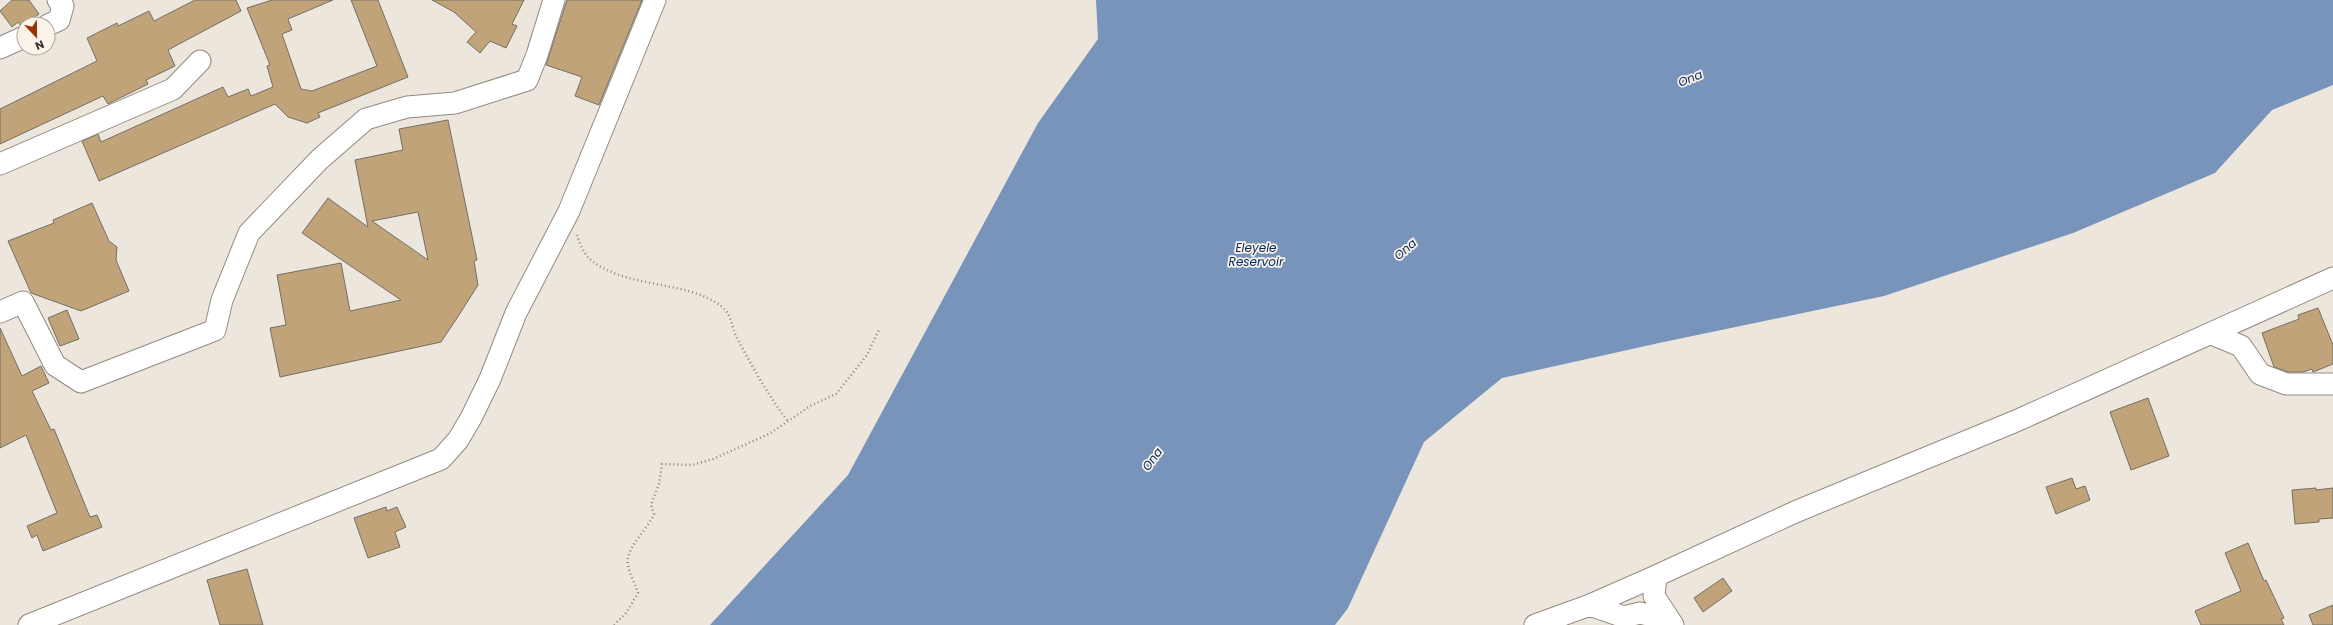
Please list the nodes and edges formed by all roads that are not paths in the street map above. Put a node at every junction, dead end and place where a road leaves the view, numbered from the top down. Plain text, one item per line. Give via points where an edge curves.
1 (58, 0) edge
2 (554, 0) edge
3 (655, 0) edge
4 (56, 21) edge
5 (16, 41) edge
6 (0, 48) edge
7 (200, 61) dead end
8 (0, 164) edge
9 (2333, 278) edge
10 (0, 312) edge
11 (2212, 334) junction
12 (2333, 384) edge
13 (1656, 576) junction
14 (1590, 605) junction
15 (1671, 623) edge
16 (29, 625) edge
17 (1535, 625) edge

1 - 4 street via 63,6 59,20
2 - 10 street via 527,80 455,103 407,108 366,119 320,159 249,233 222,300 215,330 80,382 55,365 23,302
3 - 16 street via 569,211 516,313 490,379 471,418 458,440 441,459
5 - 6 street
7 - 8 street via 187,76 167,92
9 - 11 street via 2258,310
11 - 12 street via 2241,346 2260,374 2286,384
11 - 13 street via 1924,460 1795,512
13 - 14 street
13 - 15 street via 1654,596
14 - 15 street via 1624,617 1640,613
14 - 17 street

